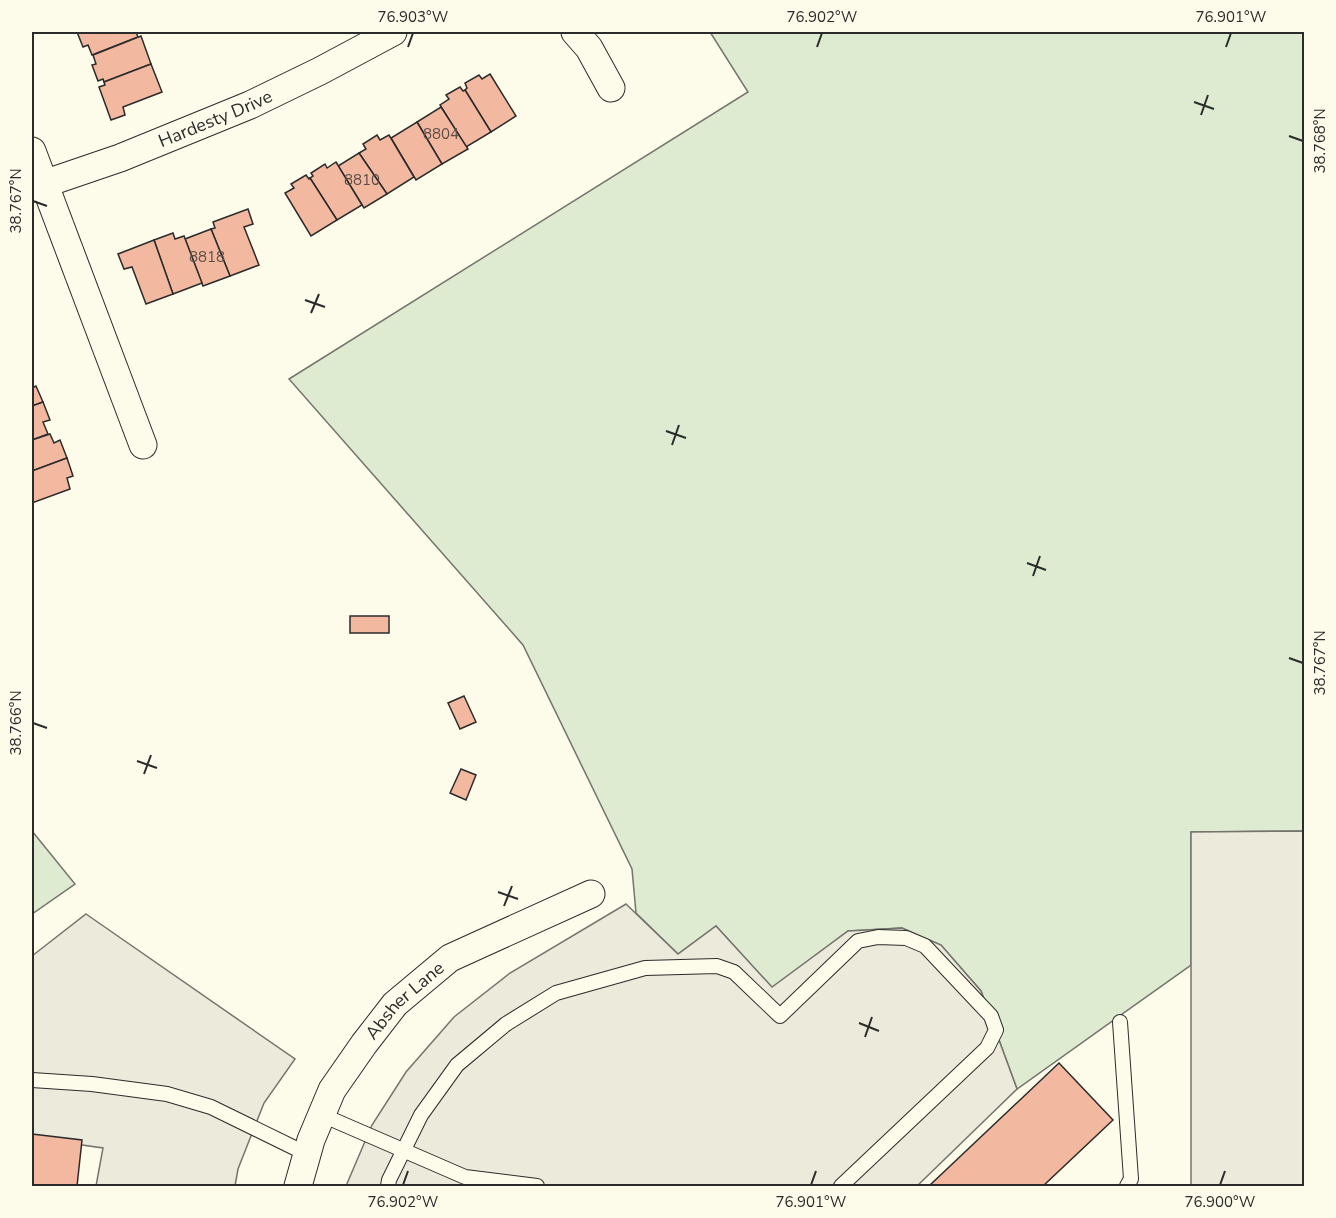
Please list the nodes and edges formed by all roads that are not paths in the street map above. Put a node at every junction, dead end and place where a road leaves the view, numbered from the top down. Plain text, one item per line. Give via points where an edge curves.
1 (393, 32) edge
2 (575, 32) edge
3 (611, 88) dead end
4 (32, 151) edge
5 (37, 186) edge
6 (143, 445) dead end
7 (591, 894) dead end
8 (1120, 1022) dead end
9 (32, 1080) edge
10 (322, 1115) junction
11 (404, 1151) junction
12 (308, 1154) junction
13 (464, 1182) edge
14 (298, 1186) edge
15 (388, 1186) edge
16 (537, 1186) edge
17 (841, 1186) edge
18 (1127, 1186) edge

1 - 5 street, Hardesty Drive via 250,105 120,158
2 - 3 street via 589,48
4 - 5 street
5 - 6 street
7 - 10 street, Absher Lane via 450,958 395,1004 332,1090
8 - 18 lane via 1131,1179
9 - 12 lane via 167,1094 211,1107
10 - 11 lane
10 - 12 street, Absher Lane
11 - 13 lane
11 - 15 lane
11 - 17 lane via 421,1115 457,1065 506,1024 556,993 645,968 717,966 734,972 780,1016 858,941 906,938 925,946 991,1016 996,1030 987,1048
12 - 14 street, Absher Lane
13 - 16 lane

